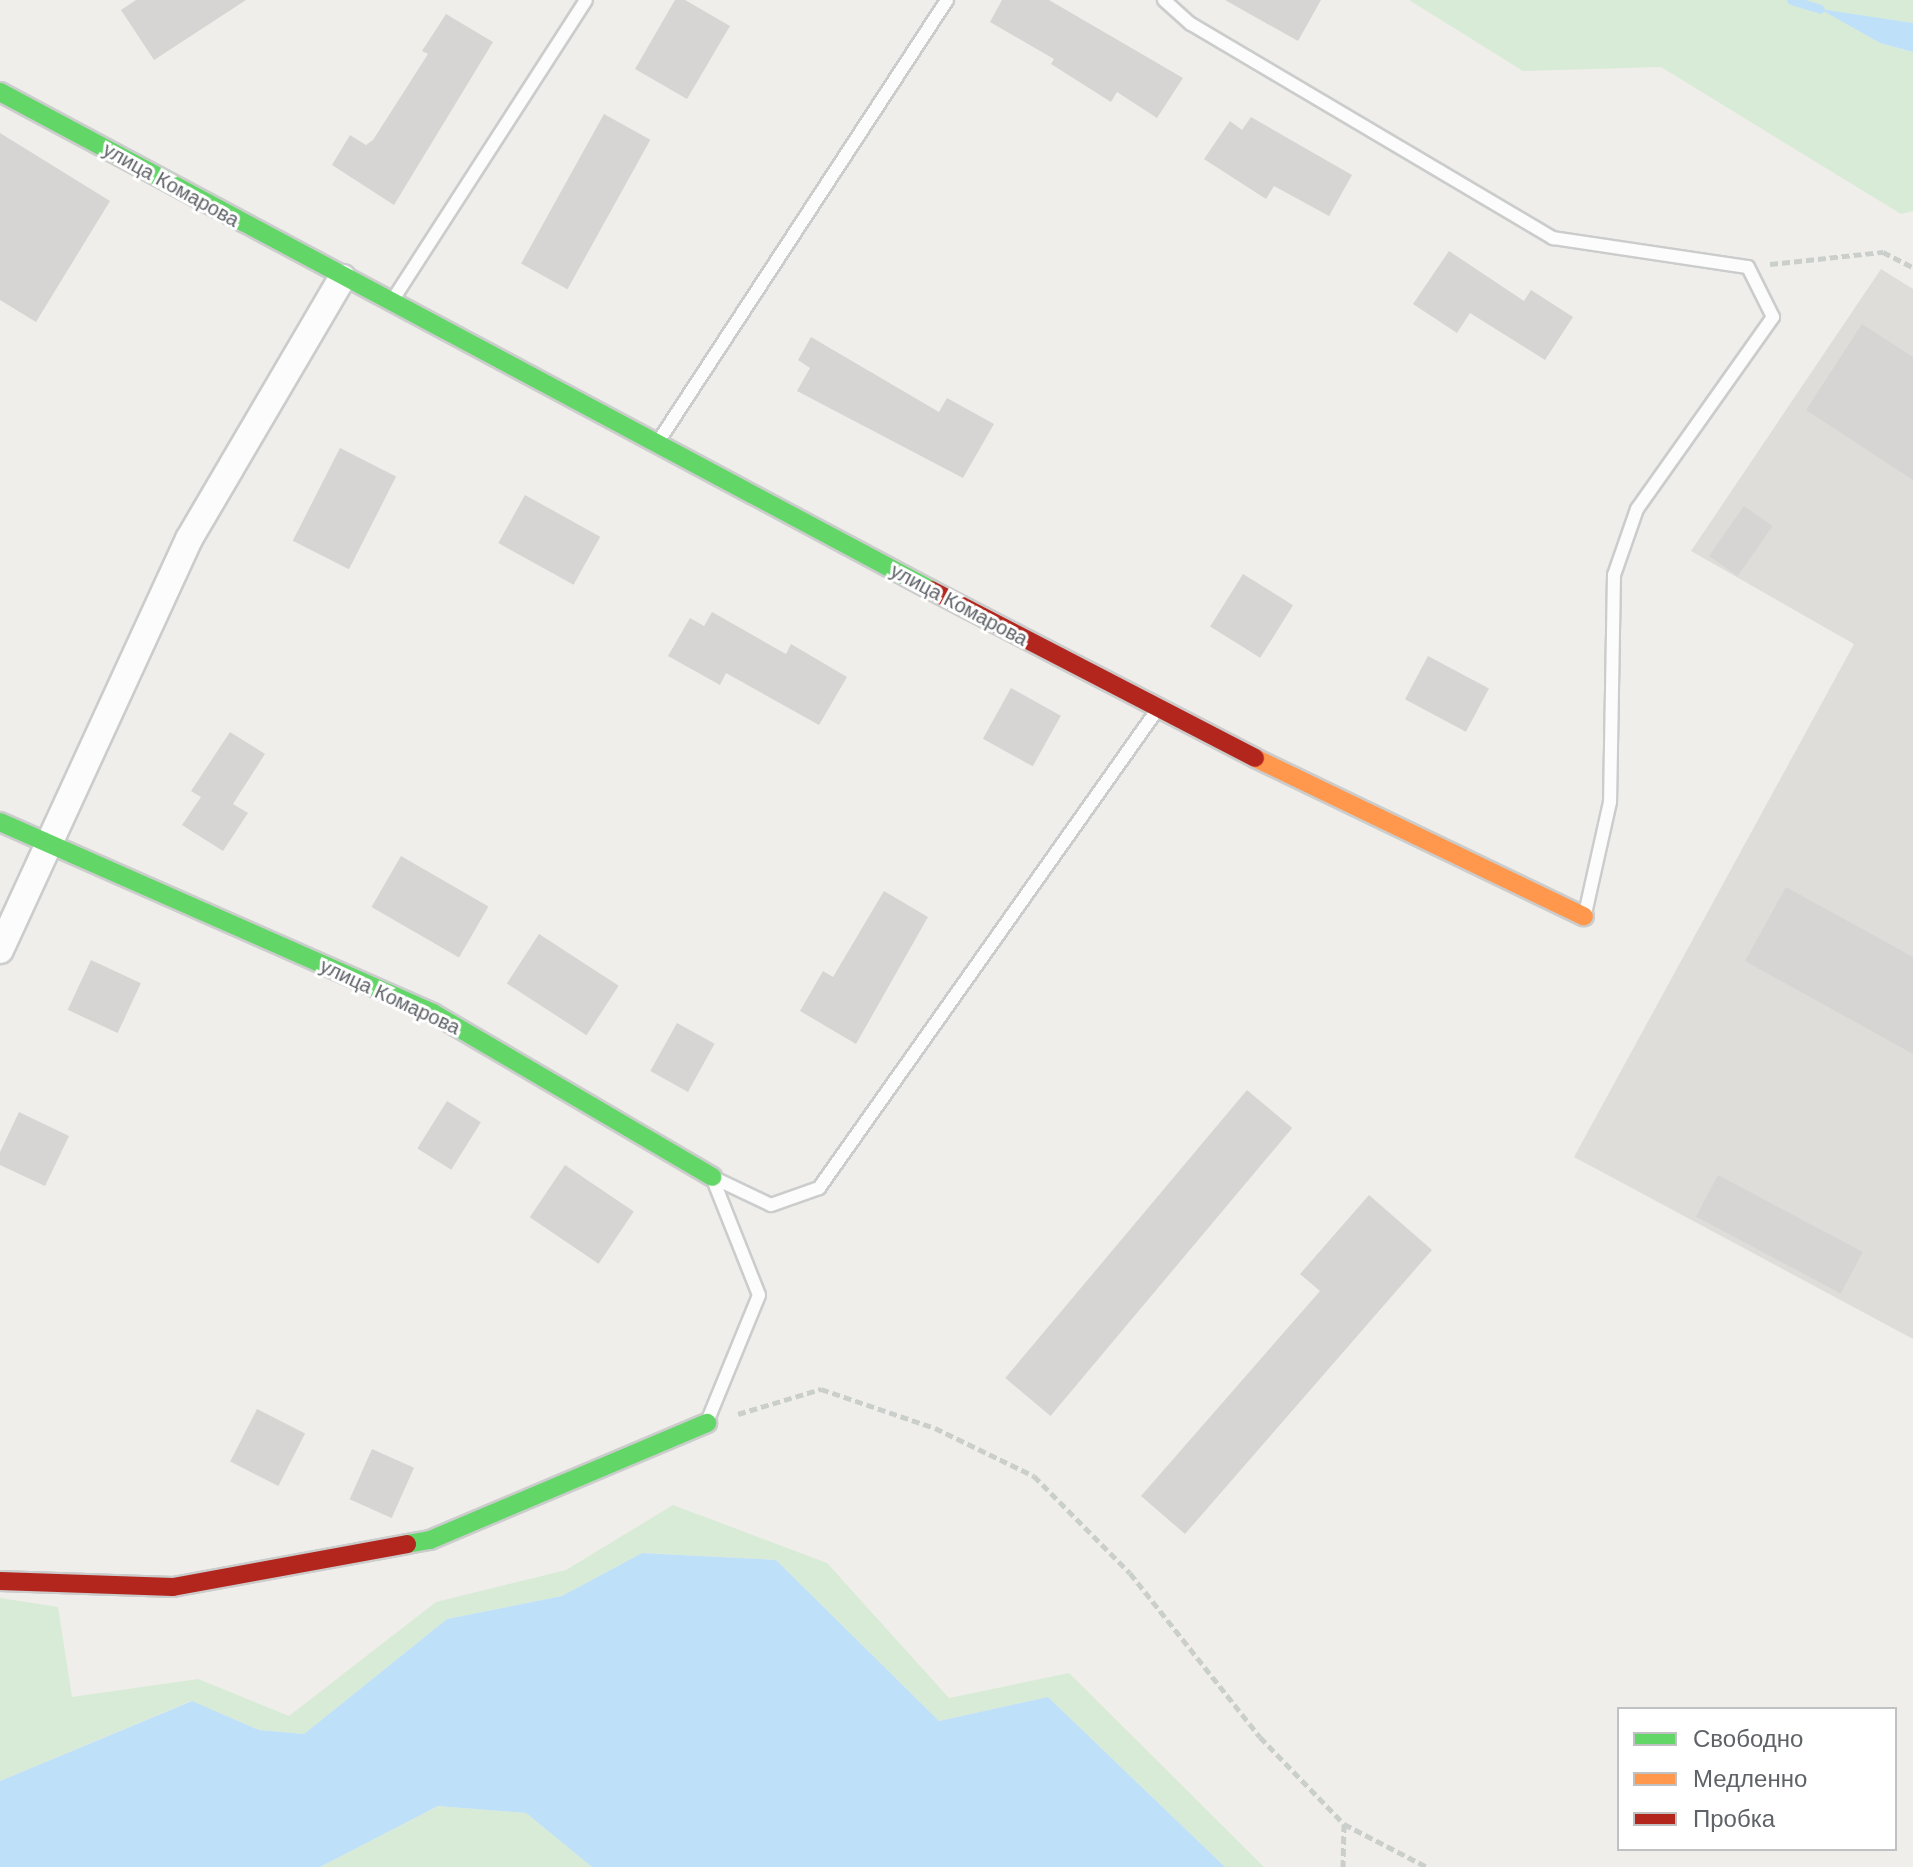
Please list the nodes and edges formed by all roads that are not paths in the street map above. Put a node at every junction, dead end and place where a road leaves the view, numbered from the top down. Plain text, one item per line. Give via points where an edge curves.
1 (586, 0) edge
2 (947, 0) edge
3 (1164, 0) edge
4 (0, 92) edge
5 (342, 278) junction
6 (391, 304) junction
7 (657, 445) junction
8 (1156, 710) junction
9 (0, 822) edge
10 (51, 847) junction
11 (1584, 916) joint
12 (0, 950) edge
13 (712, 1177) junction
14 (707, 1423) joint
15 (0, 1581) edge

1 - 6 lane
2 - 7 lane
3 - 11 lane via 1191,24 1553,238 1748,267 1773,317 1637,509 1614,575 1610,802
4 - 5 street, улица Комарова
5 - 6 street, улица Комарова
5 - 10 street via 189,539
6 - 7 street, улица Комарова
7 - 8 street, улица Комарова
8 - 11 street, улица Комарова
8 - 13 lane via 819,1188 771,1205
9 - 10 street, улица Комарова
10 - 12 street
10 - 13 street, улица Комарова via 433,1013
13 - 14 lane via 759,1295
14 - 15 street via 430,1540 173,1587

